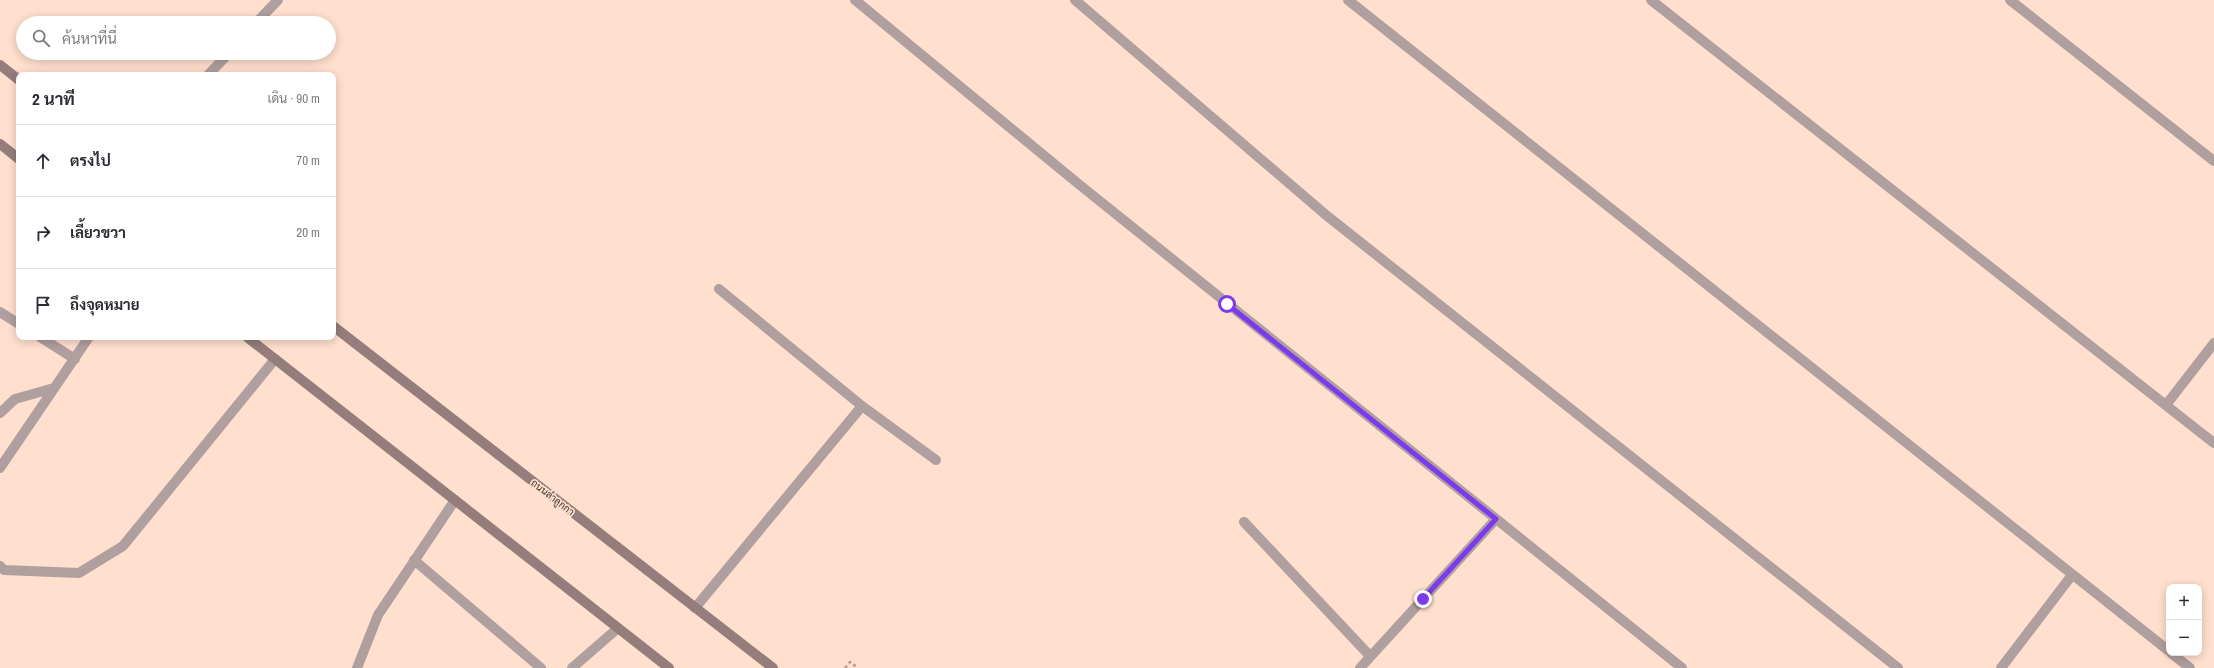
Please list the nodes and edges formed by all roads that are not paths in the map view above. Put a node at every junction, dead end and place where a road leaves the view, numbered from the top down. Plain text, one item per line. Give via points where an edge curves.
1 (278, 0) edge
2 (855, 0) edge
3 (1075, 0) edge
4 (1348, 0) edge
5 (1651, 0) edge
6 (2010, 0) edge
7 (263, 16) edge
8 (222, 60) edge
9 (0, 65) edge
10 (211, 72) edge
11 (16, 78) edge
12 (0, 144) edge
13 (16, 156) edge
14 (2214, 161) edge
15 (718, 289) dead end
16 (0, 312) edge
17 (16, 322) edge
18 (336, 328) edge
19 (45, 340) edge
20 (86, 340) edge
21 (251, 340) edge
22 (2214, 342) edge
23 (75, 358) junction
24 (275, 359) junction
25 (54, 388) junction
26 (2166, 405) junction
27 (862, 406) junction
28 (0, 413) edge
29 (2214, 443) edge
30 (936, 460) dead end
31 (0, 468) edge
32 (455, 500) junction
33 (1496, 519) junction
34 (1244, 522) dead end
35 (414, 560) junction
36 (0, 566) edge
37 (2072, 575) junction
38 (695, 608) junction
39 (618, 628) junction
40 (2166, 649) edge
41 (1370, 656) junction
42 (2175, 656) edge
43 (357, 668) edge
44 (541, 668) edge
45 (572, 668) edge
46 (670, 668) edge
47 (773, 668) edge
48 (1360, 668) edge
49 (1682, 668) edge
50 (1898, 668) edge
51 (2001, 668) edge
52 (2190, 668) edge

1 - 7 street
2 - 33 street via 1074,181
3 - 50 street via 1326,215
4 - 37 street
5 - 26 street
6 - 14 street
8 - 10 street
9 - 11 main road
12 - 13 main road
15 - 27 street
16 - 17 street
18 - 38 main road, ถนนลำลูกกา
19 - 23 street
20 - 23 street
21 - 24 main road
22 - 26 street
23 - 25 street
24 - 32 main road
24 - 36 street via 123,546 79,573 4,570
25 - 28 street via 15,399
25 - 31 street
26 - 29 street
27 - 30 street
27 - 38 street
32 - 35 street
32 - 39 main road
33 - 41 street
33 - 49 street
34 - 41 street
35 - 43 street via 378,615
35 - 44 street
37 - 40 street
37 - 51 street
38 - 47 main road, ถนนลำลูกกา
39 - 45 street
39 - 46 main road
41 - 48 street
42 - 52 street

